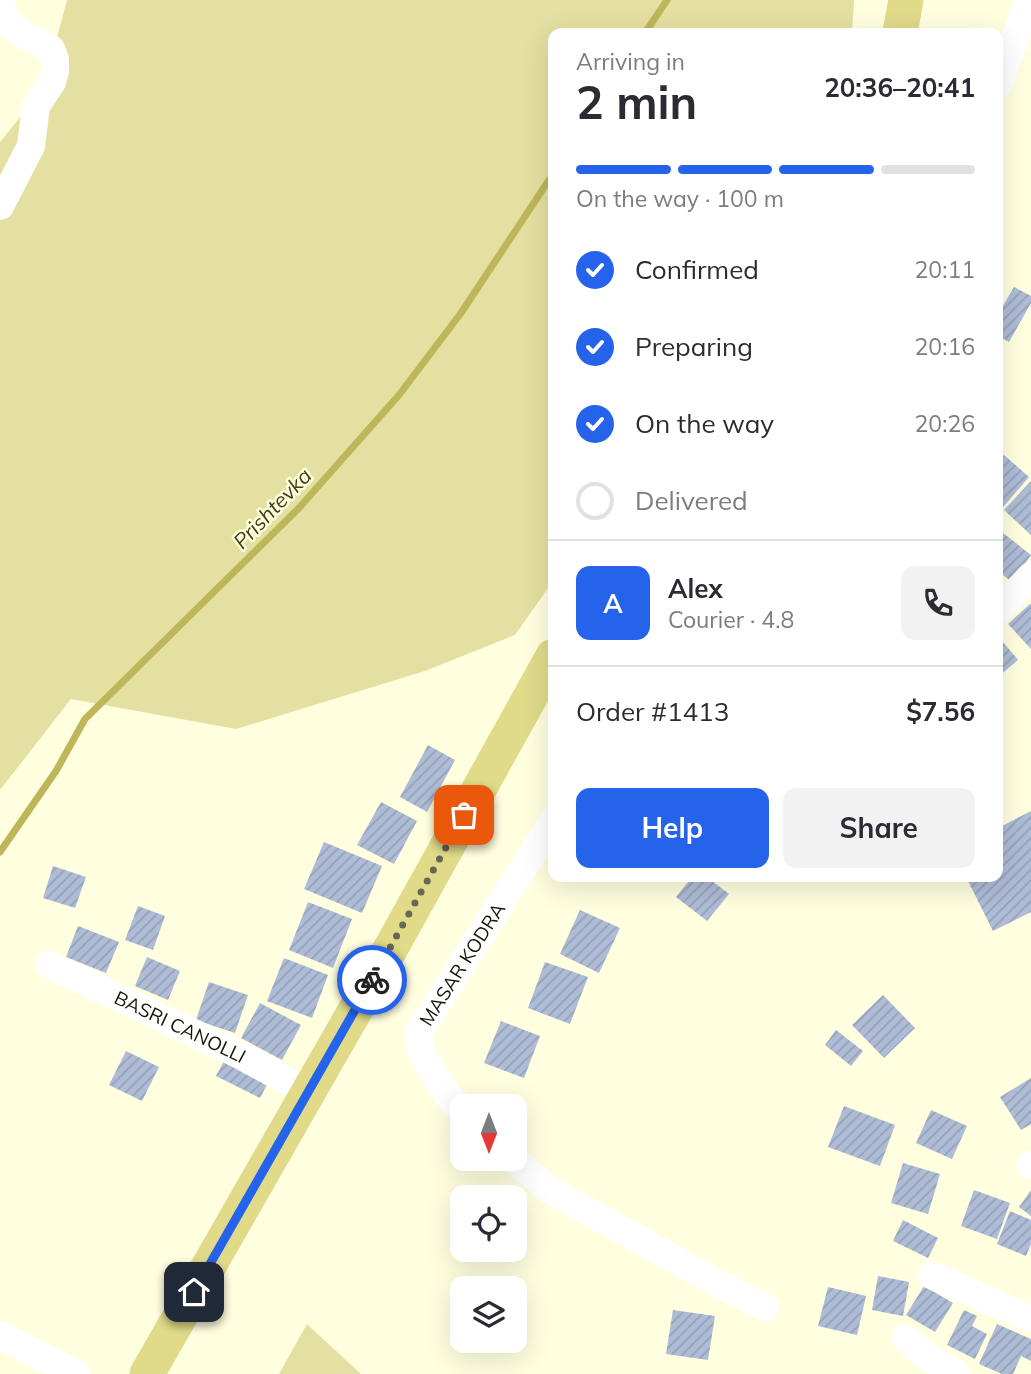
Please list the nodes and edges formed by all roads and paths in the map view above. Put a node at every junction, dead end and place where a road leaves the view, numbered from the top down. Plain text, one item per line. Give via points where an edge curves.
1 (1, 0) edge
2 (906, 0) edge
3 (1029, 0) edge
4 (901, 28) edge
5 (9, 30) edge
6 (1003, 71) edge
7 (0, 206) edge
8 (1031, 576) edge
9 (1003, 606) edge
10 (548, 665) edge
11 (548, 829) edge
12 (50, 965) dead end
13 (308, 1092) junction
14 (450, 1098) edge
15 (527, 1171) edge
16 (931, 1275) dead end
17 (765, 1307) dead end
18 (1031, 1319) edge
19 (0, 1335) edge
20 (917, 1356) edge
21 (76, 1374) edge
22 (147, 1374) edge
23 (957, 1374) edge

1 - 5 street via 1,15
2 - 4 main road
3 - 6 street
5 - 7 street via 51,49 55,59 52,82 36,106 31,146
8 - 9 street
10 - 13 main road
11 - 14 street, MASAR KODRA via 419,1032 421,1053
12 - 13 street, BASRI CANOLLI
13 - 22 main road
15 - 17 street via 550,1190
16 - 18 street
19 - 21 street
20 - 23 street

